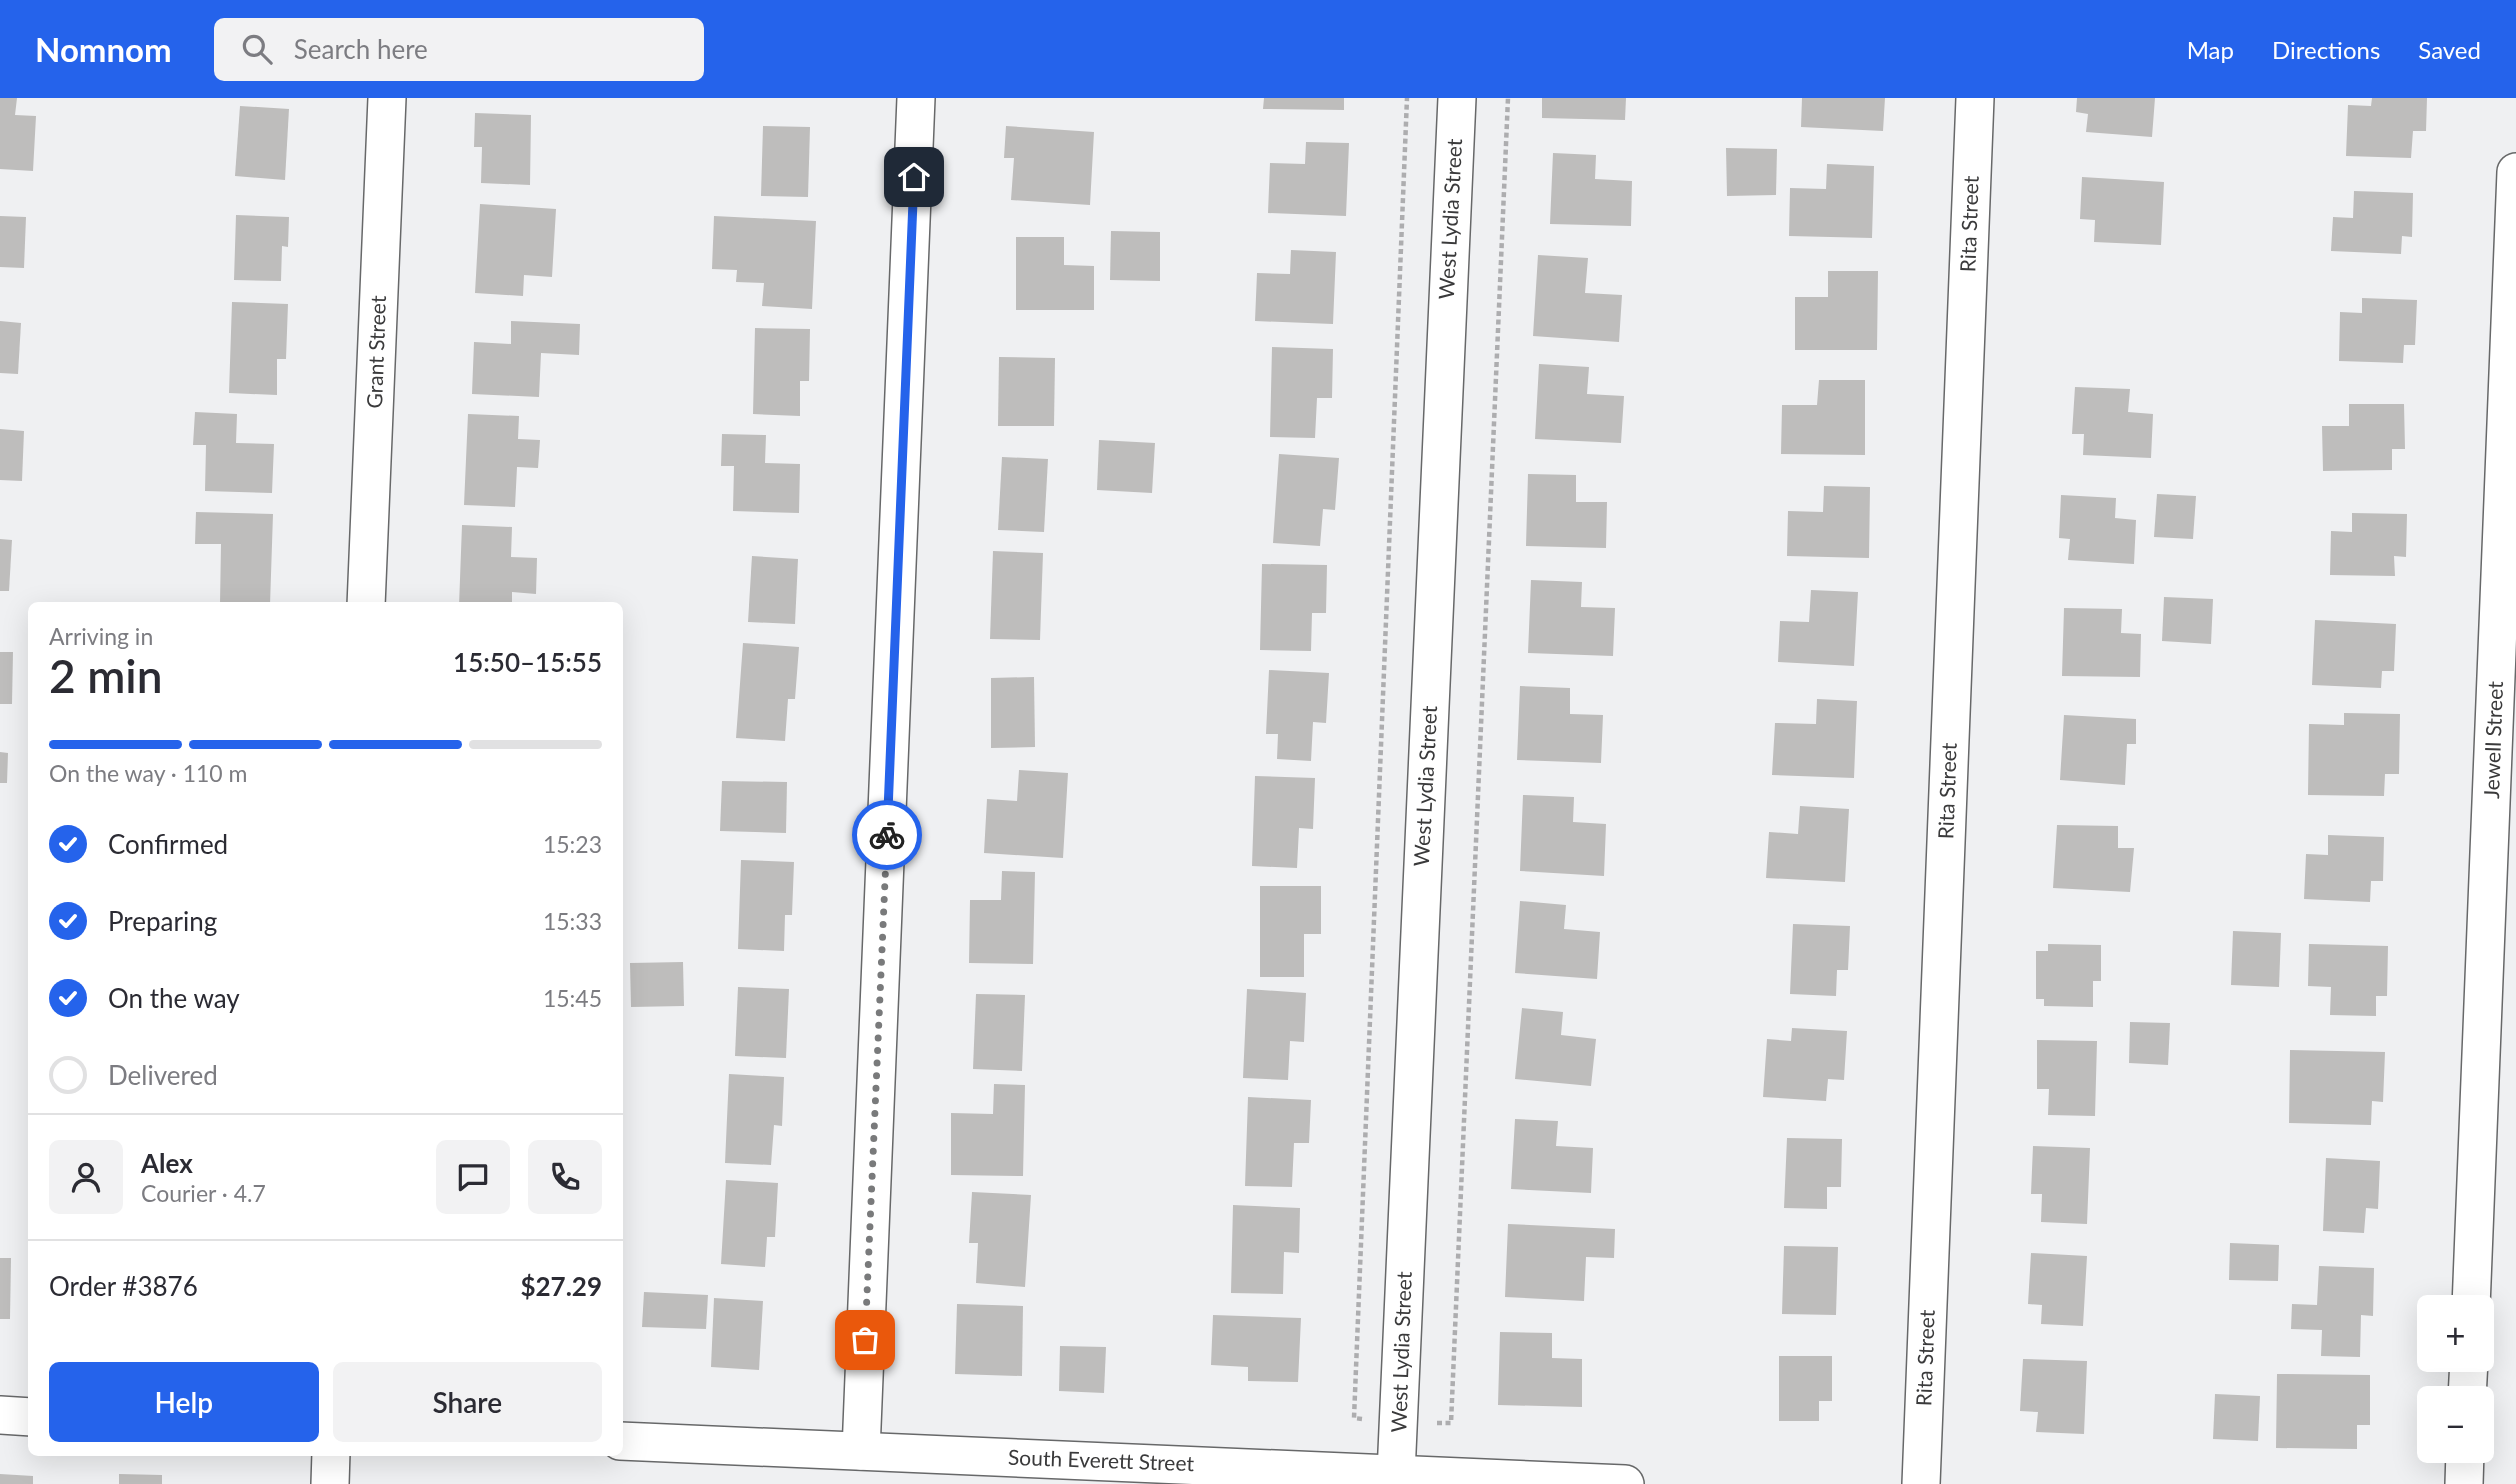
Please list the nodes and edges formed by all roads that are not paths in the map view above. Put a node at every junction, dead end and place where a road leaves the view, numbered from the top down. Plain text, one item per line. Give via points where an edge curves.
1 (387, 98) edge
2 (916, 98) edge
3 (1457, 98) edge
4 (1975, 98) edge
5 (2516, 172) edge
6 (366, 602) edge
7 (2500, 995) edge
8 (2472, 1295) edge
9 (0, 1415) edge
10 (28, 1417) edge
11 (623, 1441) edge
12 (861, 1451) junction
13 (331, 1456) edge
14 (2465, 1463) edge
15 (1396, 1474) junction
16 (330, 1484) edge
17 (1625, 1484) edge
18 (1922, 1484) edge
19 (2464, 1484) edge

1 - 6 street, Grant Street
2 - 12 street
3 - 15 street, West Lydia Street
4 - 18 street, Rita Street
5 - 7 street, Jewell Street
7 - 8 street, Jewell Street
9 - 10 street
11 - 12 street, South Everett Street
12 - 15 street, South Everett Street
13 - 16 street
14 - 19 street
15 - 17 street, South Everett Street

